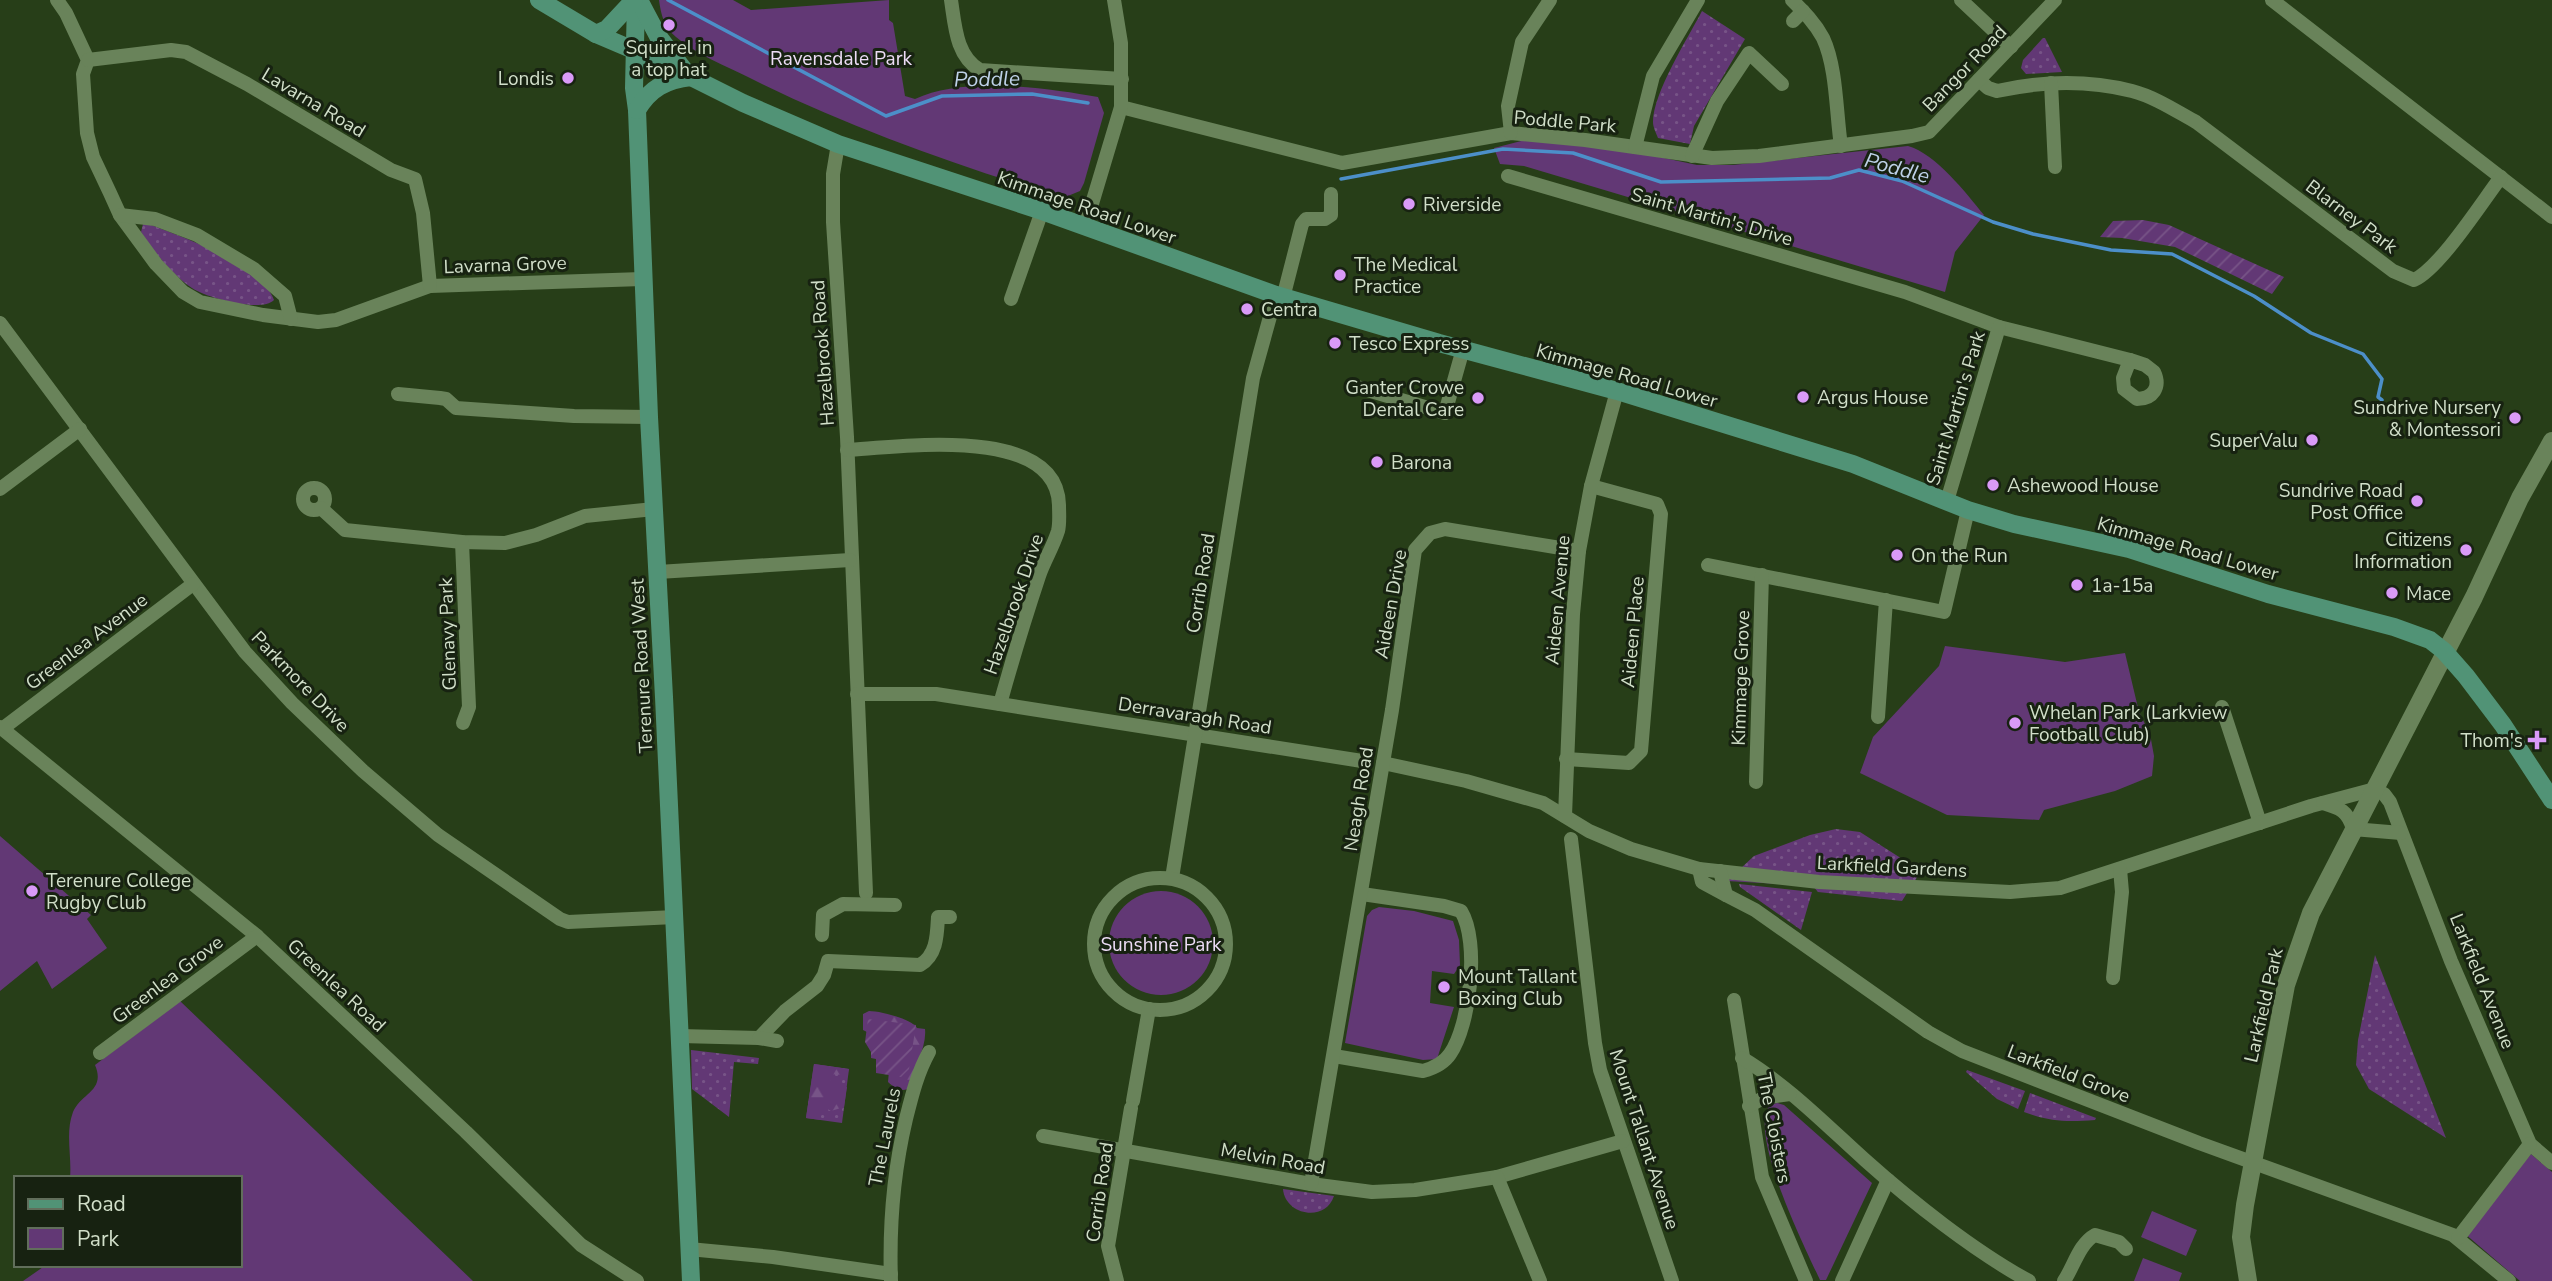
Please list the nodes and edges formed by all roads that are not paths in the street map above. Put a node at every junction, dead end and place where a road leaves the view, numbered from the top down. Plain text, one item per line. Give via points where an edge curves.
1 (57, 0) edge
2 (539, 0) edge
3 (636, 0) edge
4 (951, 0) edge
5 (1114, 0) edge
6 (1550, 0) edge
7 (1698, 0) edge
8 (1961, 0) edge
9 (2055, 0) edge
10 (2272, 0) edge
11 (1796, 10) edge
12 (596, 34) junction
13 (2011, 47) junction
14 (634, 49) junction
15 (88, 60) junction
16 (690, 76) junction
17 (1122, 79) junction
18 (1979, 80) junction
19 (2051, 83) junction
20 (1782, 84) dead end
21 (1121, 107) junction
22 (637, 110) junction
23 (1929, 132) joint
24 (1511, 133) junction
25 (838, 144) junction
26 (1841, 146) junction
27 (1635, 147) junction
28 (1692, 156) junction
29 (2055, 167) dead end
30 (1508, 176) dead end
31 (2501, 177) junction
32 (1331, 194) dead end
33 (1042, 211) junction
34 (120, 215) junction
35 (2552, 217) edge
36 (1085, 227) junction
37 (642, 279) junction
38 (430, 286) junction
39 (1905, 292) joint
40 (1279, 296) junction
41 (1011, 299) dead end
42 (291, 319) junction
43 (0, 323) edge
44 (1999, 327) junction
45 (1462, 349) junction
46 (2130, 360) dead end
47 (1354, 386) dead end
48 (1616, 391) junction
49 (398, 394) dead end
50 (649, 417) junction
51 (80, 429) junction
52 (2552, 441) edge
53 (847, 450) junction
54 (1591, 486) junction
55 (0, 489) edge
56 (1947, 501) junction
57 (321, 508) dead end
58 (654, 509) junction
59 (1968, 510) junction
60 (462, 542) junction
61 (1579, 551) junction
62 (850, 560) junction
63 (1708, 565) dead end
64 (658, 572) junction
65 (1762, 575) junction
66 (193, 584) junction
67 (1886, 600) junction
68 (2444, 651) junction
69 (857, 694) junction
70 (1000, 704) junction
71 (2222, 707) dead end
72 (1022, 708) joint
73 (1392, 710) joint
74 (1878, 717) dead end
75 (463, 723) dead end
76 (1, 728) edge
77 (1195, 734) junction
78 (1566, 759) junction
79 (1362, 761) dead end
80 (1382, 763) junction
81 (1756, 782) dead end
82 (2375, 789) junction
83 (2552, 800) edge
84 (2321, 803) junction
85 (1565, 816) junction
86 (2259, 823) junction
87 (2353, 829) junction
88 (2401, 833) junction
89 (1571, 839) dead end
90 (1699, 869) junction
91 (2119, 869) junction
92 (1720, 870) junction
93 (1172, 878) junction
94 (866, 893) dead end
95 (1362, 894) junction
96 (1726, 895) junction
97 (895, 905) dead end
98 (674, 917) junction
99 (950, 917) dead end
100 (822, 935) dead end
101 (257, 936) junction
102 (2113, 978) dead end
103 (1734, 1000) dead end
104 (1149, 1009) junction
105 (680, 1036) junction
106 (759, 1038) junction
107 (777, 1041) dead end
108 (929, 1052) dead end
109 (100, 1053) dead end
110 (1334, 1056) junction
111 (1742, 1058) junction
112 (1790, 1094) junction
113 (1749, 1107) junction
114 (1043, 1136) dead end
115 (1623, 1142) junction
116 (2530, 1144) junction
117 (1125, 1150) junction
118 (2254, 1163) junction
119 (2552, 1163) edge
120 (1497, 1177) junction
121 (1888, 1180) junction
122 (1311, 1184) junction
123 (2458, 1238) junction
124 (690, 1249) junction
125 (2126, 1249) dead end
126 (891, 1278) edge
127 (637, 1281) edge
128 (691, 1281) edge
129 (1117, 1281) edge
130 (1540, 1281) edge
131 (1672, 1281) edge
132 (1806, 1281) edge
133 (1842, 1281) edge
134 (2029, 1281) edge
135 (2064, 1281) edge
136 (2248, 1281) edge
137 (2509, 1281) edge

1 - 15 street
2 - 12 main road, Kimmage Road Lower
3 - 12 main road
3 - 14 main road, Terenure Road West
3 - 16 main road
4 - 17 street via 957,39 968,63 980,70
5 - 17 street
6 - 24 street via 1522,42 1508,106
7 - 27 street via 1653,76
8 - 13 street
9 - 13 street, Bangor Road
10 - 31 street
11 - 26 street via 1823,40
12 - 14 main road, Kimmage Road Lower
13 - 18 street, Bangor Road
14 - 16 main road, Kimmage Road Lower
14 - 22 main road, Terenure Road West
15 - 34 street, Lavarna Grove via 83,74 87,133
15 - 38 street, Lavarna Road via 186,52 391,170 415,179 425,224
16 - 22 main road via 661,84
16 - 25 main road, Kimmage Road Lower
17 - 21 street
18 - 19 street via 1997,91
18 - 23 street, Bangor Road
19 - 29 street
19 - 31 street, Blarney Park via 2134,92 2196,122 2393,271 2414,280 2424,276 2457,237
20 - 28 street via 1749,53 1717,101
21 - 24 street, Poddle Park via 1342,163
21 - 36 street
22 - 37 main road, Terenure Road West
23 - 26 street, Poddle Park
24 - 27 street, Poddle Park
25 - 33 main road, Kimmage Road Lower
25 - 53 street, Hazelbrook Road via 833,222
26 - 28 street, Poddle Park via 1759,156
27 - 28 street, Poddle Park
30 - 39 street, Saint Martin's Drive
31 - 35 street
32 - 40 street, Corrib Road via 1331,215 1306,219 1302,224
33 - 36 main road, Kimmage Road Lower
33 - 41 street
34 - 42 street via 155,219 197,235 245,263 285,296
34 - 42 street, Lavarna Grove via 183,292 200,302
36 - 40 main road, Kimmage Road Lower
37 - 38 street, Lavarna Grove
37 - 50 main road, Terenure Road West
38 - 42 street, Lavarna Grove via 336,320
39 - 44 street, Saint Martin's Park
40 - 45 main road, Kimmage Road Lower
40 - 77 street, Corrib Road via 1253,378
43 - 51 street, Parkmore Drive
44 - 46 street, Saint Martin's Park
44 - 56 street, Saint Martin's Park
45 - 47 street via 1445,413
45 - 48 main road, Kimmage Road Lower
48 - 54 street, Aideen Avenue
48 - 56 main road, Kimmage Road Lower via 1853,464
49 - 50 street via 446,399 456,408
50 - 58 main road, Terenure Road West
51 - 55 street
51 - 66 street, Parkmore Drive
52 - 68 street
53 - 62 street, Hazelbrook Road
53 - 70 street, Hazelbrook Drive via 957,444 996,449 1044,469 1054,484 1059,497 1058,530
54 - 61 street, Aideen Avenue
54 - 78 street, Aideen Place via 1657,504 1661,513 1641,751 1629,763
56 - 59 main road, Kimmage Road Lower
57 - 60 street via 345,530
58 - 60 street via 585,516 505,543
58 - 64 main road, Terenure Road West
59 - 67 street via 1944,612
59 - 68 main road, Kimmage Road Lower via 2129,549 2268,594 2394,627 2430,640
60 - 75 street, Glenavy Park via 469,707
61 - 73 street, Aideen Drive via 1446,529 1430,534 1415,550
61 - 78 street, Aideen Avenue
62 - 64 street
62 - 69 street, Hazelbrook Road
63 - 65 street
64 - 98 main road, Terenure Road West
65 - 67 street
65 - 81 street, Kimmage Grove
66 - 76 street, Greenlea Avenue
66 - 98 street, Parkmore Drive via 245,652 363,771 438,835 548,912 568,922
67 - 74 street
68 - 82 street
68 - 83 main road, Kimmage Road Lower via 2503,725
69 - 70 street, Hazelbrook Drive via 936,694
69 - 94 street, Hazelbrook Road
70 - 72 street, Hazelbrook Drive
71 - 86 street
72 - 77 street, Derravaragh Road
73 - 80 street, Neagh Road
76 - 101 street, Greenlea Road
77 - 79 street, Derravaragh Road
77 - 93 street, Corrib Road
78 - 85 street, Aideen Avenue
80 - 85 street via 1518,795
80 - 95 street, Neagh Road
82 - 84 street, Larkfield Gardens
82 - 87 street, Larkfield Park
82 - 88 street, Larkfield Avenue via 2390,802
84 - 86 street, Larkfield Gardens
84 - 87 street via 2340,808
85 - 90 street, Larkfield Gardens via 1589,831
86 - 91 street, Larkfield Gardens
87 - 88 street
87 - 118 street, Larkfield Park via 2297,948 2278,1024
88 - 116 street, Larkfield Avenue via 2479,1031
89 - 115 street, Mount Tallant Avenue via 1595,1044
90 - 92 street, Larkfield Gardens
90 - 96 street, Larkfield Grove via 1702,882
91 - 92 street, Larkfield Gardens via 2060,888 2010,892 1821,882
91 - 102 street via 2122,892
92 - 96 street
93 - 104 street via 1194,886 1211,901 1223,921 1227,944 1223,967 1211,987 1194,1001 1172,1009
93 - 104 street via 1148,879 1113,897 1103,909 1094,940 1104,978 1120,996
95 - 110 street, Neagh Road
95 - 110 street via 1461,911 1469,928 1472,956 1468,999 1450,1054 1433,1068 1423,1071
96 - 118 street, Larkfield Grove via 1962,1051
97 - 100 street via 843,904 822,915
98 - 105 main road, Terenure Road West
99 - 106 street via 938,917 933,952 920,965 828,961 817,986
101 - 109 street, Greenlea Grove
101 - 127 street, Greenlea Road via 581,1245
103 - 111 street, The Cloisters
104 - 117 street, Corrib Road
105 - 106 street
105 - 124 main road, Terenure Road West
106 - 107 street
108 - 126 street, The Laurels via 917,1074 895,1164
110 - 122 street, Neagh Road
111 - 112 street, The Cloisters
111 - 113 street, The Cloisters
112 - 113 street via 1763,1098
112 - 121 street, The Cloisters
113 - 132 street, The Cloisters via 1762,1177
114 - 117 street, Melvin Road
115 - 120 street, Melvin Road
115 - 131 street, Mount Tallant Avenue
116 - 119 street
116 - 123 street
117 - 122 street, Melvin Road
117 - 129 street, Corrib Road via 1108,1246
118 - 123 street, Larkfield Grove
118 - 136 street, Larkfield Park via 2241,1237
120 - 122 street, Melvin Road via 1372,1192
120 - 130 street
121 - 133 street
121 - 134 street, The Cloisters
123 - 137 street, Larkfield Grove
124 - 126 street, The Laurels via 773,1256
124 - 128 main road, Terenure Road West
125 - 135 street via 2119,1242 2092,1236

